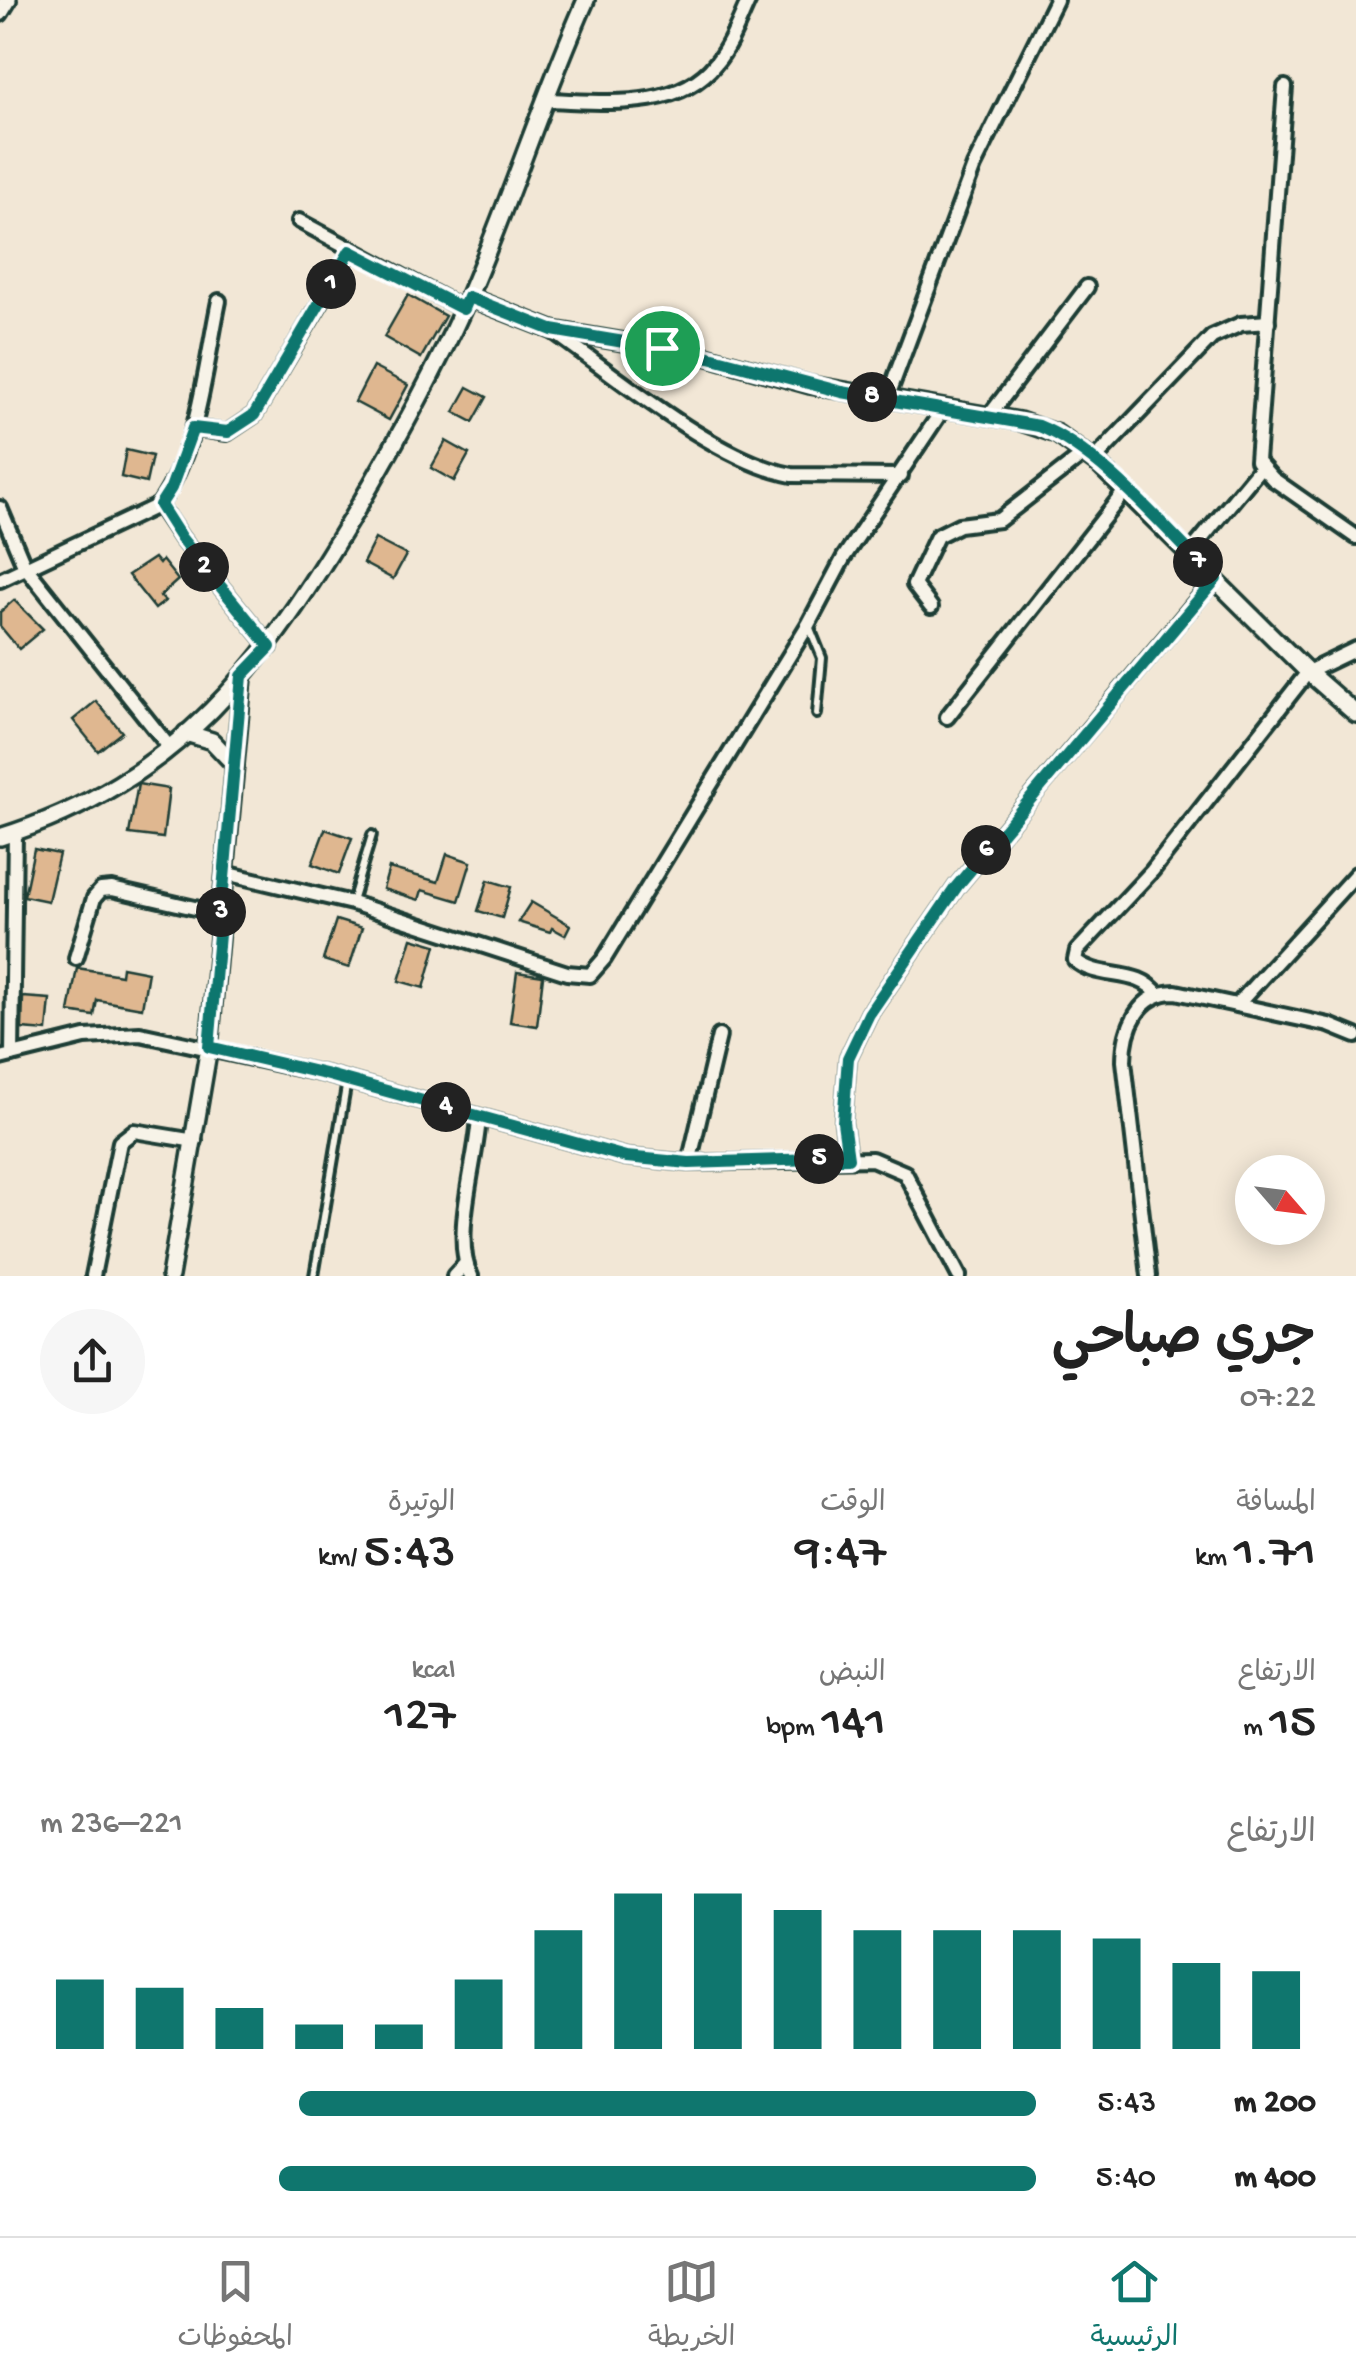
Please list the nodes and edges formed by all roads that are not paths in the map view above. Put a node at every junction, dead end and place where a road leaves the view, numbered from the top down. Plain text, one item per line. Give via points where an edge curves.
1 (8, 0) edge
2 (577, 0) edge
3 (586, 0) edge
4 (749, 0) edge
5 (1056, 0) edge
6 (0, 12) edge
7 (576, 21) junction
8 (1284, 88) dead end
9 (544, 100) junction
10 (299, 220) dead end
11 (350, 251) junction
12 (1087, 287) dead end
13 (219, 301) dead end
14 (466, 303) junction
15 (1268, 322) junction
16 (552, 330) junction
17 (887, 399) junction
18 (943, 409) junction
19 (989, 416) junction
20 (193, 428) junction
21 (1090, 457) junction
22 (1260, 468) junction
23 (900, 476) junction
24 (1125, 490) junction
25 (160, 505) junction
26 (0, 508) edge
27 (1356, 538) edge
28 (1190, 554) junction
29 (28, 570) junction
30 (1216, 579) junction
31 (0, 580) edge
32 (931, 607) dead end
33 (808, 625) junction
34 (270, 647) junction
35 (1356, 649) edge
36 (1308, 672) junction
37 (242, 676) junction
38 (818, 714) dead end
39 (1356, 714) edge
40 (947, 717) dead end
41 (186, 733) junction
42 (170, 748) junction
43 (234, 765) junction
44 (8, 835) edge
45 (372, 835) dead end
46 (225, 873) junction
47 (1356, 874) edge
48 (352, 903) junction
49 (221, 914) junction
50 (7, 923) edge
51 (76, 958) dead end
52 (1158, 994) junction
53 (1237, 1005) junction
54 (719, 1036) dead end
55 (1356, 1036) edge
56 (209, 1047) junction
57 (6, 1057) edge
58 (347, 1080) junction
59 (480, 1117) junction
60 (195, 1141) junction
61 (848, 1158) junction
62 (689, 1163) junction
63 (468, 1270) edge
64 (93, 1276) edge
65 (170, 1276) edge
66 (314, 1276) edge
67 (454, 1276) edge
68 (958, 1276) edge
69 (1148, 1276) edge

1 - 6 street
2 - 7 street
3 - 7 street
4 - 9 street via 716,64 689,87 654,98
5 - 17 street via 980,152
7 - 9 street
8 - 15 street
9 - 14 street
10 - 11 street
11 - 14 street
11 - 20 street via 254,415 228,432
12 - 19 street
13 - 20 street
14 - 16 street
14 - 34 street via 376,476
15 - 21 street via 1241,324 1212,338
15 - 22 street
16 - 17 street via 702,355
16 - 23 street via 718,445 776,470
17 - 18 street
18 - 19 street
18 - 23 street
19 - 21 street via 1039,426
20 - 25 street
21 - 24 street
21 - 32 street via 999,520 959,524 937,536 914,584
22 - 27 street
22 - 28 street
23 - 33 street
24 - 28 street
24 - 40 street
25 - 29 street
25 - 34 street
26 - 29 street
28 - 30 street
29 - 31 street
29 - 42 street
30 - 36 street
30 - 61 street via 957,886 869,1014 846,1073
33 - 38 lane via 822,658
33 - 48 street via 590,975
34 - 37 street
35 - 36 street
36 - 39 street
36 - 52 street via 1152,872 1077,951 1075,960 1085,968 1144,982
37 - 41 street
37 - 43 street
41 - 42 street
41 - 43 street via 212,741
42 - 44 street via 78,809
43 - 46 street
44 - 50 street
45 - 48 lane
46 - 48 street
46 - 49 street
47 - 53 street
49 - 51 street via 101,890
49 - 56 street
50 - 57 street
52 - 53 street
52 - 69 street via 1132,1019 1124,1051
53 - 55 street
54 - 62 street
56 - 57 street via 110,1034
56 - 58 street
56 - 60 street
58 - 59 street
58 - 66 lane
59 - 62 street via 626,1157
59 - 63 street via 466,1210
60 - 64 street via 134,1130 120,1142
60 - 65 street
61 - 62 street
61 - 68 street via 872,1158 906,1172
63 - 67 street

